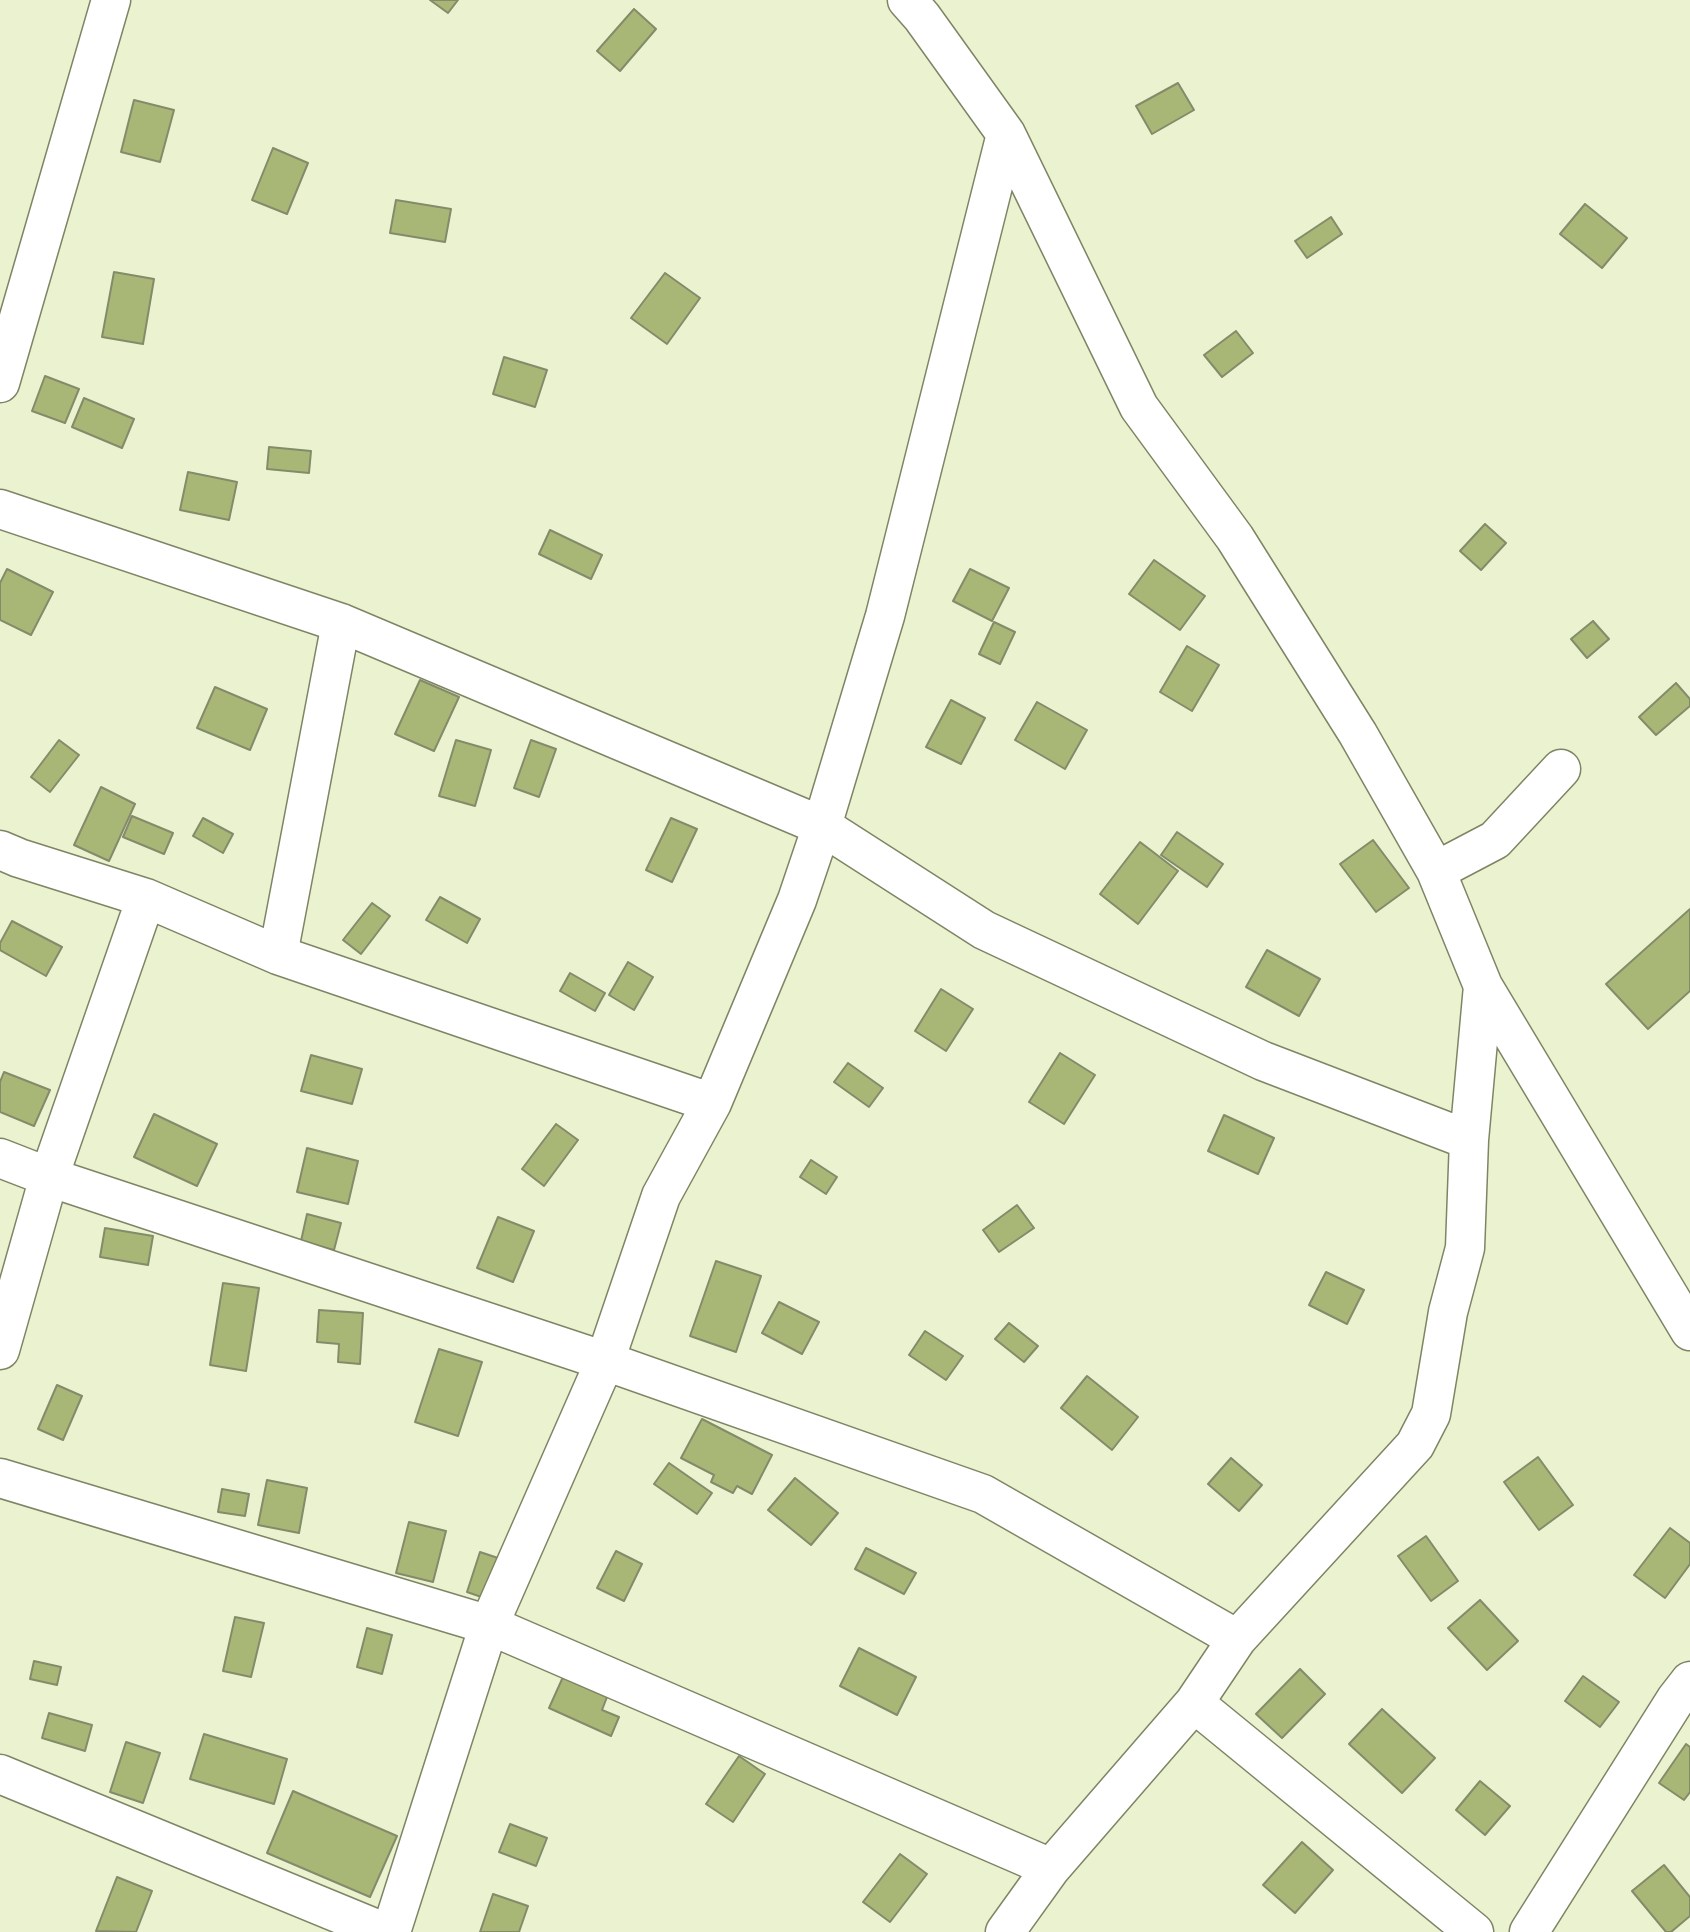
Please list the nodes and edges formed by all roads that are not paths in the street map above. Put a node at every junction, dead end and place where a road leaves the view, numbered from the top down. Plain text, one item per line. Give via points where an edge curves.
1 (111, 0) edge
2 (907, 0) edge
3 (1006, 134) junction
4 (0, 383) edge
5 (0, 509) edge
6 (341, 623) junction
7 (1561, 769) dead end
8 (822, 826) junction
9 (0, 850) edge
10 (1436, 871) junction
11 (146, 898) junction
12 (278, 955) junction
13 (1483, 986) junction
14 (712, 1103) junction
15 (1469, 1140) junction
16 (0, 1158) edge
17 (49, 1177) junction
18 (1690, 1331) edge
19 (0, 1350) edge
20 (605, 1361) junction
21 (0, 1478) edge
22 (489, 1625) junction
23 (1237, 1639) junction
24 (1690, 1681) edge
25 (1194, 1703) junction
26 (0, 1774) edge
27 (1051, 1868) junction
28 (384, 1932) edge
29 (391, 1932) edge
30 (1005, 1932) edge
31 (1474, 1932) edge
32 (1529, 1932) edge

1 - 4 street
2 - 3 street
3 - 8 street via 885,616
3 - 10 street via 1139,407 1235,538 1358,734
5 - 6 street
6 - 8 street
6 - 12 street
7 - 10 street via 1495,840
8 - 14 street via 797,900
8 - 15 street via 984,930 1263,1061
9 - 11 street
10 - 13 street
11 - 12 street
11 - 17 street
12 - 14 street
13 - 15 street
13 - 18 street
14 - 20 street via 661,1196
15 - 23 street via 1465,1248 1431,1414 1415,1445
16 - 17 street
17 - 19 street
17 - 20 street
20 - 22 street
20 - 23 street via 983,1494
21 - 22 street
22 - 27 street
22 - 29 street
23 - 25 street
24 - 32 street
25 - 27 street
25 - 31 street
26 - 28 street
27 - 30 street

